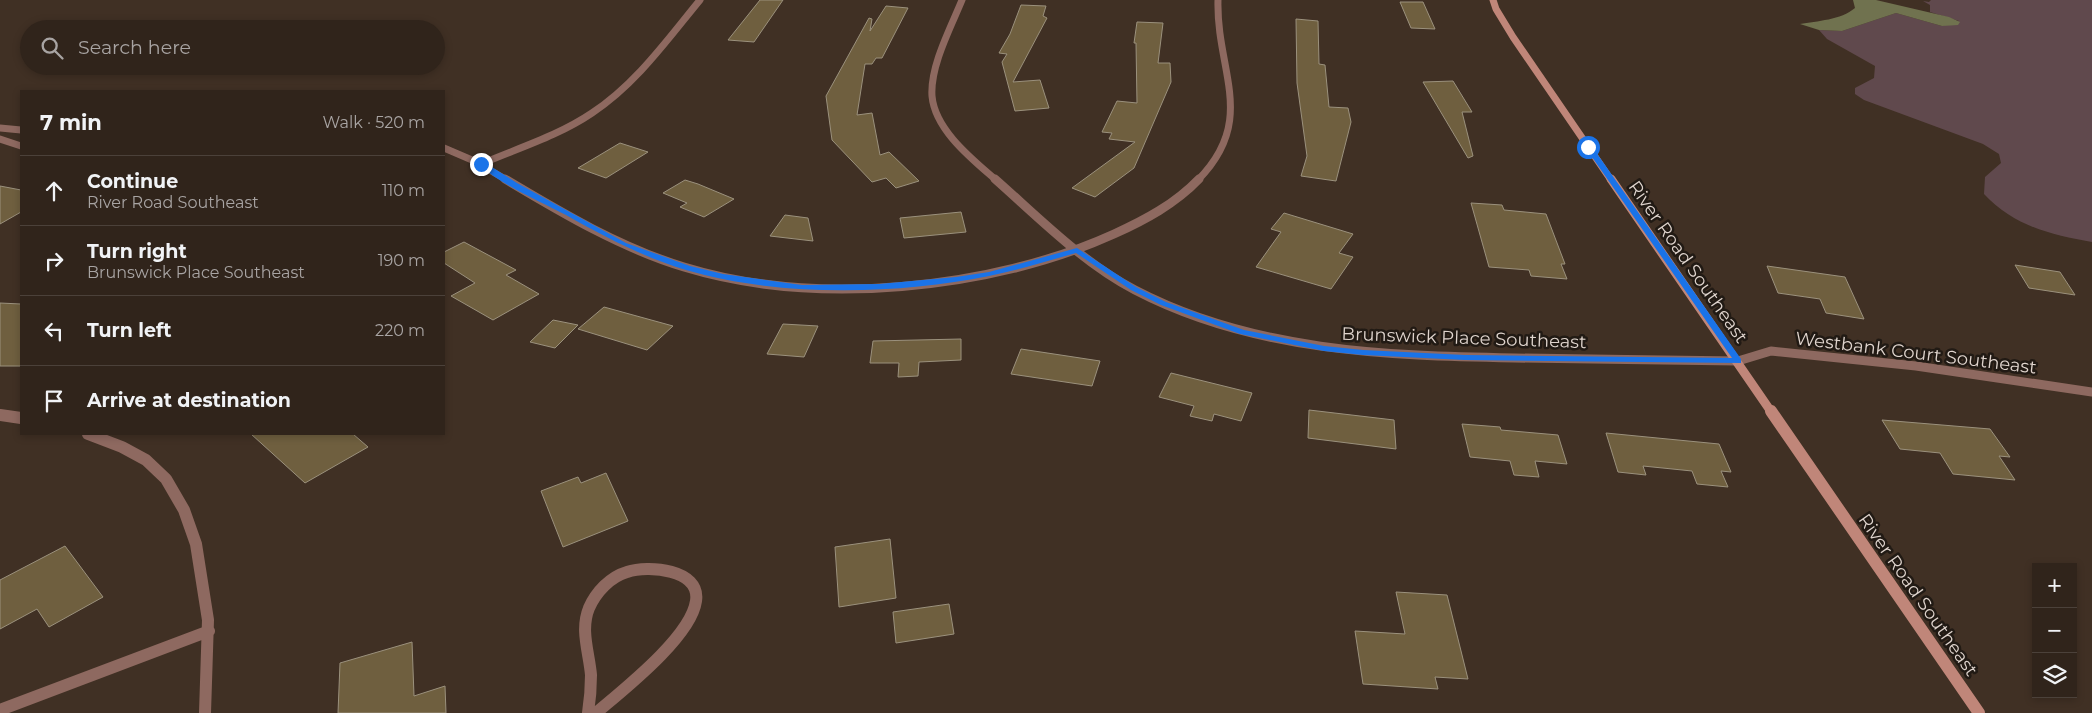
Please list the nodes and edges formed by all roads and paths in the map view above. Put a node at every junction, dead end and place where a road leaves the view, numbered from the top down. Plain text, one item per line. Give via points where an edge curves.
1 (700, 0) edge
2 (962, 0) edge
3 (1218, 0) edge
4 (1493, 0) edge
5 (0, 128) edge
6 (20, 130) edge
7 (0, 139) edge
8 (20, 146) edge
9 (445, 148) edge
10 (481, 164) junction
11 (1077, 250) junction
12 (1738, 361) junction
13 (2092, 392) edge
14 (0, 415) edge
15 (20, 418) edge
16 (91, 435) edge
17 (209, 631) junction
18 (0, 710) edge
19 (205, 713) edge
20 (588, 713) edge
21 (596, 713) edge
22 (1979, 713) edge

1 - 10 street via 645,67 607,102 576,123
2 - 11 street, Brunswick Place Southeast via 937,69 932,98 936,113 976,162
3 - 11 street via 1218,34 1232,106 1224,146 1203,175 1169,204 1127,229
4 - 12 main road, River Road Southeast via 1524,53 1627,205
5 - 6 street
7 - 8 street
9 - 10 street
10 - 11 street via 624,244 688,268 757,282 840,288 919,284 990,274
11 - 12 street, Brunswick Place Southeast via 1133,289 1164,304 1242,332 1324,348 1465,358
12 - 13 street, Westbank Court Southeast via 1771,351 1916,366
12 - 22 main road, River Road Southeast
14 - 15 street
16 - 17 street via 136,453 171,486 193,534 202,572
17 - 18 street
17 - 19 street
20 - 21 street via 591,680 584,624 597,593 625,573 662,569 680,574 692,584 696,599 693,611 658,658

